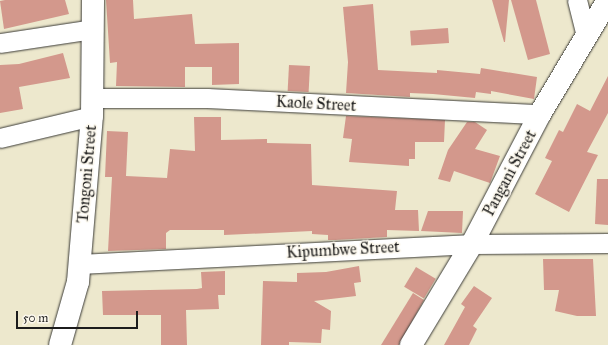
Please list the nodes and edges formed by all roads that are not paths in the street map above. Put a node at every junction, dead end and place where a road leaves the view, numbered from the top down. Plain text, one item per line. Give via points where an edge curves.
1 (93, 0) edge
2 (577, 0) edge
3 (608, 0) edge
4 (93, 29) junction
5 (586, 36) junction
6 (0, 42) edge
7 (92, 107) junction
8 (540, 114) junction
9 (0, 138) edge
10 (608, 243) edge
11 (472, 244) junction
12 (79, 264) junction
13 (60, 345) edge
14 (411, 345) edge

1 - 4 street, Tongoni Street
2 - 5 street
3 - 5 street, Pangani Street
4 - 6 street
4 - 7 street, Tongoni Street
5 - 8 street, Pangani Street
7 - 8 street, Kaole Street via 207,98
7 - 9 street, Kaole Street
7 - 12 street, Tongoni Street
8 - 11 street, Pangani Street
10 - 11 street, Kipumbwe Street
11 - 12 street, Kipumbwe Street
11 - 14 street, Pangani Street
12 - 13 street, Tongoni Street via 78,282

